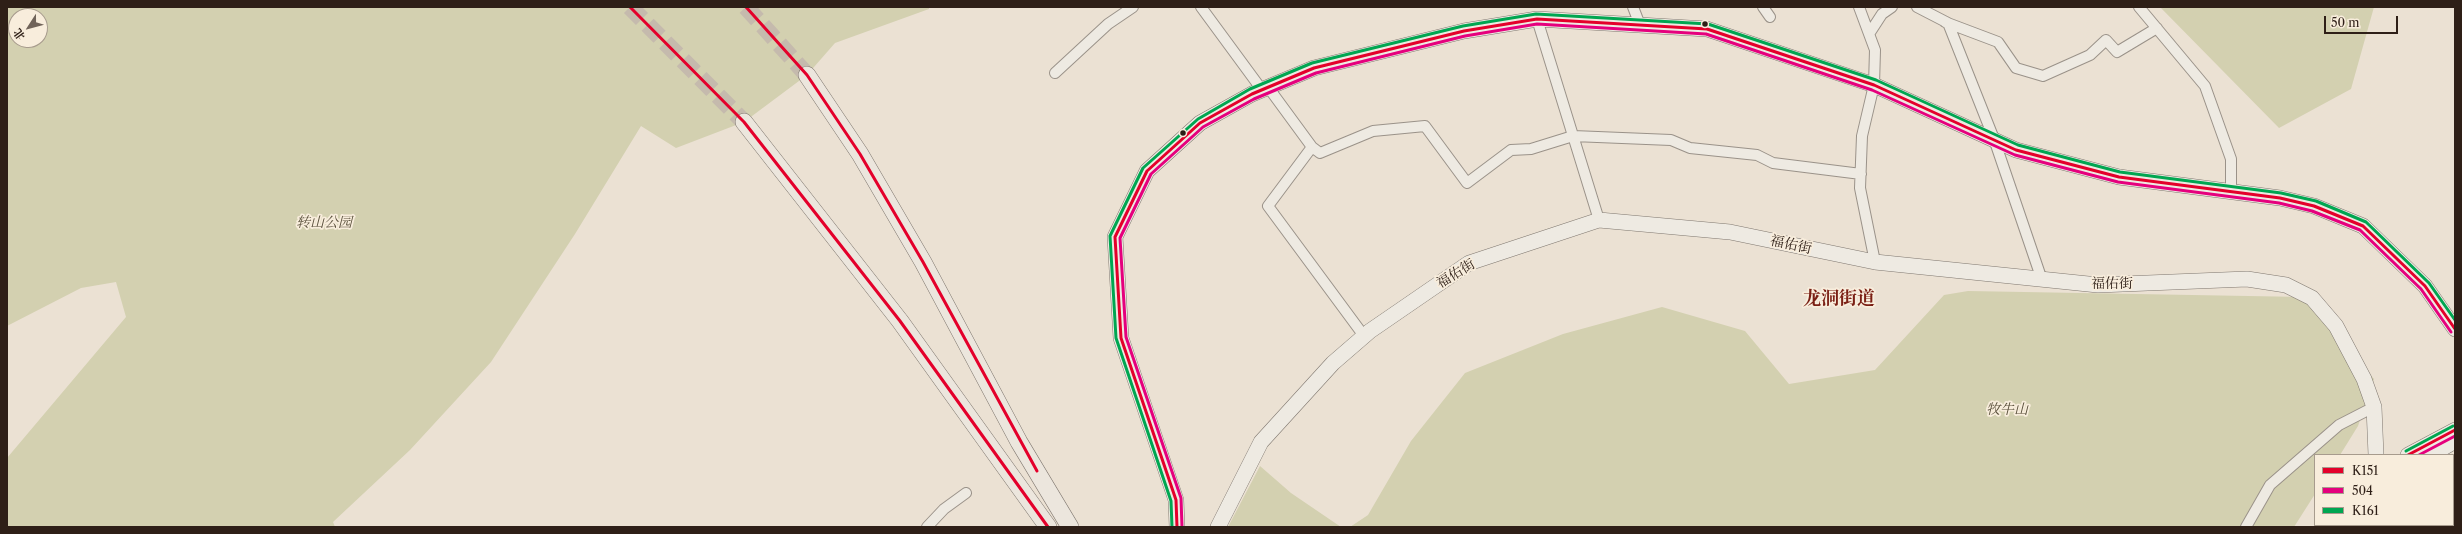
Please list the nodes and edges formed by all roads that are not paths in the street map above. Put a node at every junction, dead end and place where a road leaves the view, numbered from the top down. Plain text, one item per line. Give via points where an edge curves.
1 (1133, 7) edge
2 (1201, 7) edge
3 (1633, 7) edge
4 (1763, 7) edge
5 (1859, 7) edge
6 (1892, 7) edge
7 (1917, 7) edge
8 (2139, 7) edge
9 (1770, 17) dead end
10 (1537, 19) junction
11 (1948, 23) junction
12 (1640, 26) junction
13 (2156, 28) junction
14 (1869, 34) junction
15 (1054, 73) dead end
16 (807, 75) tunnel mouth
17 (1874, 85) junction
18 (1265, 89) junction
19 (744, 122) tunnel mouth
20 (1573, 136) junction
21 (1994, 140) junction
22 (1312, 147) junction
23 (1861, 174) junction
24 (2232, 192) junction
25 (1599, 220) junction
26 (1875, 262) junction
27 (2042, 280) junction
28 (2455, 329) edge
29 (1364, 336) junction
30 (2374, 407) junction
31 (2455, 430) edge
32 (2455, 441) edge
33 (2376, 454) edge
34 (2410, 454) edge
35 (2433, 454) edge
36 (966, 493) dead end
37 (927, 527) edge
38 (1048, 527) edge
39 (1070, 527) edge
40 (1177, 527) edge
41 (1218, 527) edge
42 (2246, 527) edge

1 - 15 street via 1108,24
2 - 18 street
3 - 12 street
4 - 9 street
5 - 14 street
6 - 14 street via 1882,14
7 - 11 street
8 - 13 street
10 - 12 street
10 - 18 street via 1464,31 1322,66
10 - 20 street
11 - 13 street via 1998,42 2016,68 2043,76 2090,55 2106,40 2117,52
11 - 21 street
12 - 17 street via 1707,29
13 - 24 street via 2205,86 2232,159
14 - 17 street via 1875,50
16 - 39 main road via 860,154 924,262 1019,442
17 - 21 street
17 - 23 street via 1862,136
18 - 22 street
18 - 40 street via 1200,123 1148,170 1115,237 1121,338 1176,500
19 - 38 main road via 890,309
20 - 22 street via 1531,149 1511,150 1467,183 1425,126 1373,131 1320,153
20 - 23 street via 1671,140 1690,148 1757,155 1773,163
20 - 25 street
21 - 24 street via 2016,150 2119,177
21 - 27 street
22 - 29 street via 1268,206
23 - 26 street via 1860,188
24 - 28 street via 2280,198 2314,206 2363,226 2424,286
25 - 26 street, 福佑街 via 1730,232
25 - 29 street, 福佑街 via 1469,263
26 - 27 street, 福佑街
27 - 30 street, 福佑街 via 2105,286 2247,279 2286,285 2312,298 2336,326 2364,379
29 - 41 street, 福佑街 via 1333,363 1261,442
30 - 33 street, 福佑街
30 - 42 street via 2339,425 2270,486
31 - 34 street
32 - 35 street
36 - 37 street via 944,509

